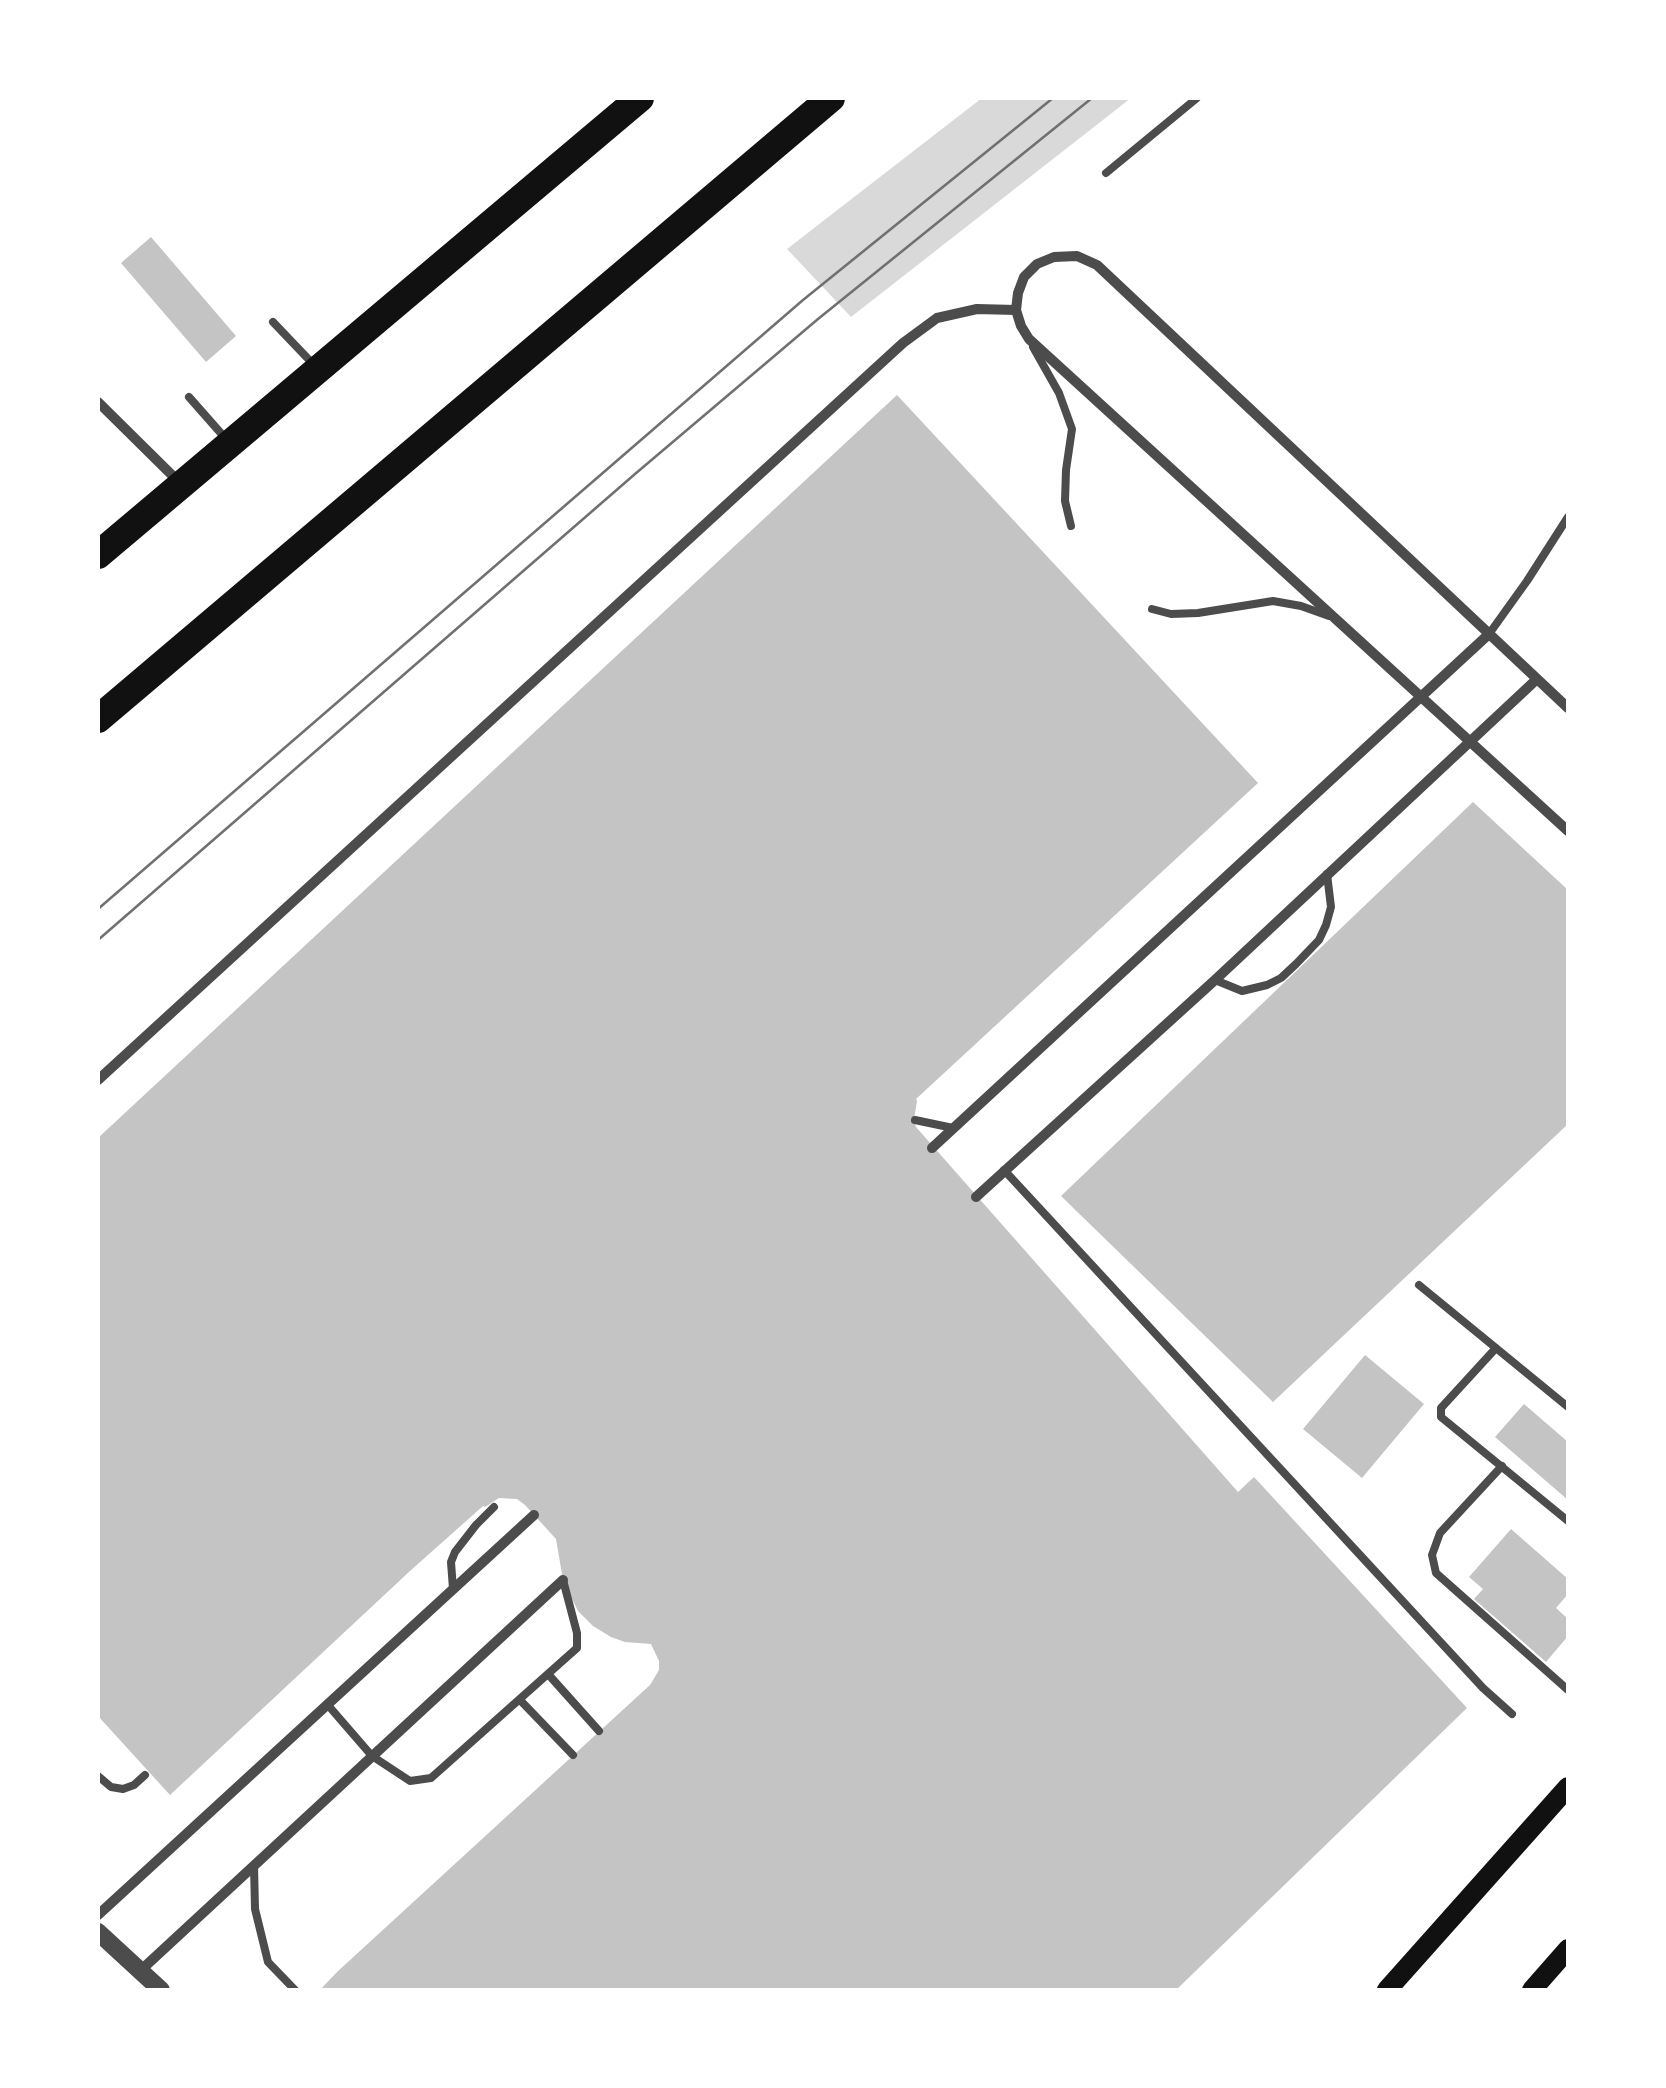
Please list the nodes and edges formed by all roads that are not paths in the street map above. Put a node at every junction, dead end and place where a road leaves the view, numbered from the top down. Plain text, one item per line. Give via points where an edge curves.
1 (640, 98) edge
2 (831, 98) edge
3 (1198, 98) edge
4 (1106, 173) dead end
5 (1016, 310) junction
6 (274, 322) dead end
7 (1029, 339) junction
8 (318, 368) junction
9 (189, 397) dead end
10 (98, 402) edge
11 (230, 442) junction
12 (180, 484) junction
13 (1568, 518) edge
14 (1071, 526) dead end
15 (98, 556) edge
16 (1152, 609) dead end
17 (1338, 620) junction
18 (1489, 634) junction
19 (1537, 679) junction
20 (1422, 696) junction
21 (1568, 708) edge
22 (98, 719) edge
23 (1470, 740) junction
24 (1568, 831) edge
25 (1327, 874) junction
26 (1215, 980) junction
27 (98, 1080) edge
28 (915, 1120) dead end
29 (953, 1128) junction
30 (932, 1148) dead end
31 (1004, 1170) junction
32 (976, 1197) dead end
33 (1419, 1285) dead end
34 (1496, 1348) junction
35 (1568, 1407) edge
36 (1502, 1466) junction
37 (494, 1507) dead end
38 (534, 1516) dead end
39 (1568, 1522) edge
40 (563, 1580) joint
41 (453, 1589) junction
42 (548, 1674) junction
43 (1568, 1690) edge
44 (520, 1700) junction
45 (328, 1704) junction
46 (1512, 1714) dead end
47 (599, 1732) dead end
48 (572, 1755) dead end
49 (372, 1756) junction
50 (146, 1775) dead end
51 (98, 1776) edge
52 (1568, 1787) edge
53 (254, 1865) junction
54 (98, 1915) edge
55 (98, 1932) edge
56 (1568, 1950) edge
57 (140, 1971) junction
58 (160, 1990) edge
59 (295, 1990) edge
60 (1387, 1990) edge
61 (1532, 1990) edge

1 - 8 highway
2 - 22 highway
3 - 4 lane
5 - 7 street
5 - 18 street via 1024,277 1038,264 1076,256 1097,266
5 - 27 street via 937,318 903,343
6 - 8 lane
7 - 14 lane via 1072,428 1065,502
7 - 17 street
8 - 11 highway
9 - 11 lane
10 - 12 street
11 - 12 highway
12 - 15 highway
13 - 18 lane
16 - 17 lane via 1198,613 1273,602
17 - 20 street
18 - 19 street
18 - 20 street
19 - 21 street
19 - 23 street
20 - 23 street
20 - 29 street
23 - 24 street
23 - 25 street
25 - 26 street
25 - 26 lane via 1326,924 1296,964 1267,985 1242,991
26 - 31 street
28 - 29 lane
29 - 30 street
31 - 32 street
31 - 46 lane
33 - 34 lane
34 - 35 lane
34 - 36 lane via 1440,1412
36 - 39 lane
36 - 43 lane via 1440,1533 1432,1555 1436,1573
37 - 41 lane via 455,1552
38 - 41 street
40 - 42 lane via 577,1648
40 - 49 street
41 - 45 street
42 - 44 lane
42 - 47 lane
44 - 48 lane
44 - 49 lane via 431,1778 410,1781
45 - 49 lane
45 - 54 street
49 - 53 street
50 - 51 lane via 123,1789
52 - 60 main road
53 - 57 street
53 - 59 lane via 255,1909 268,1962
55 - 57 street
56 - 61 main road
57 - 58 street

